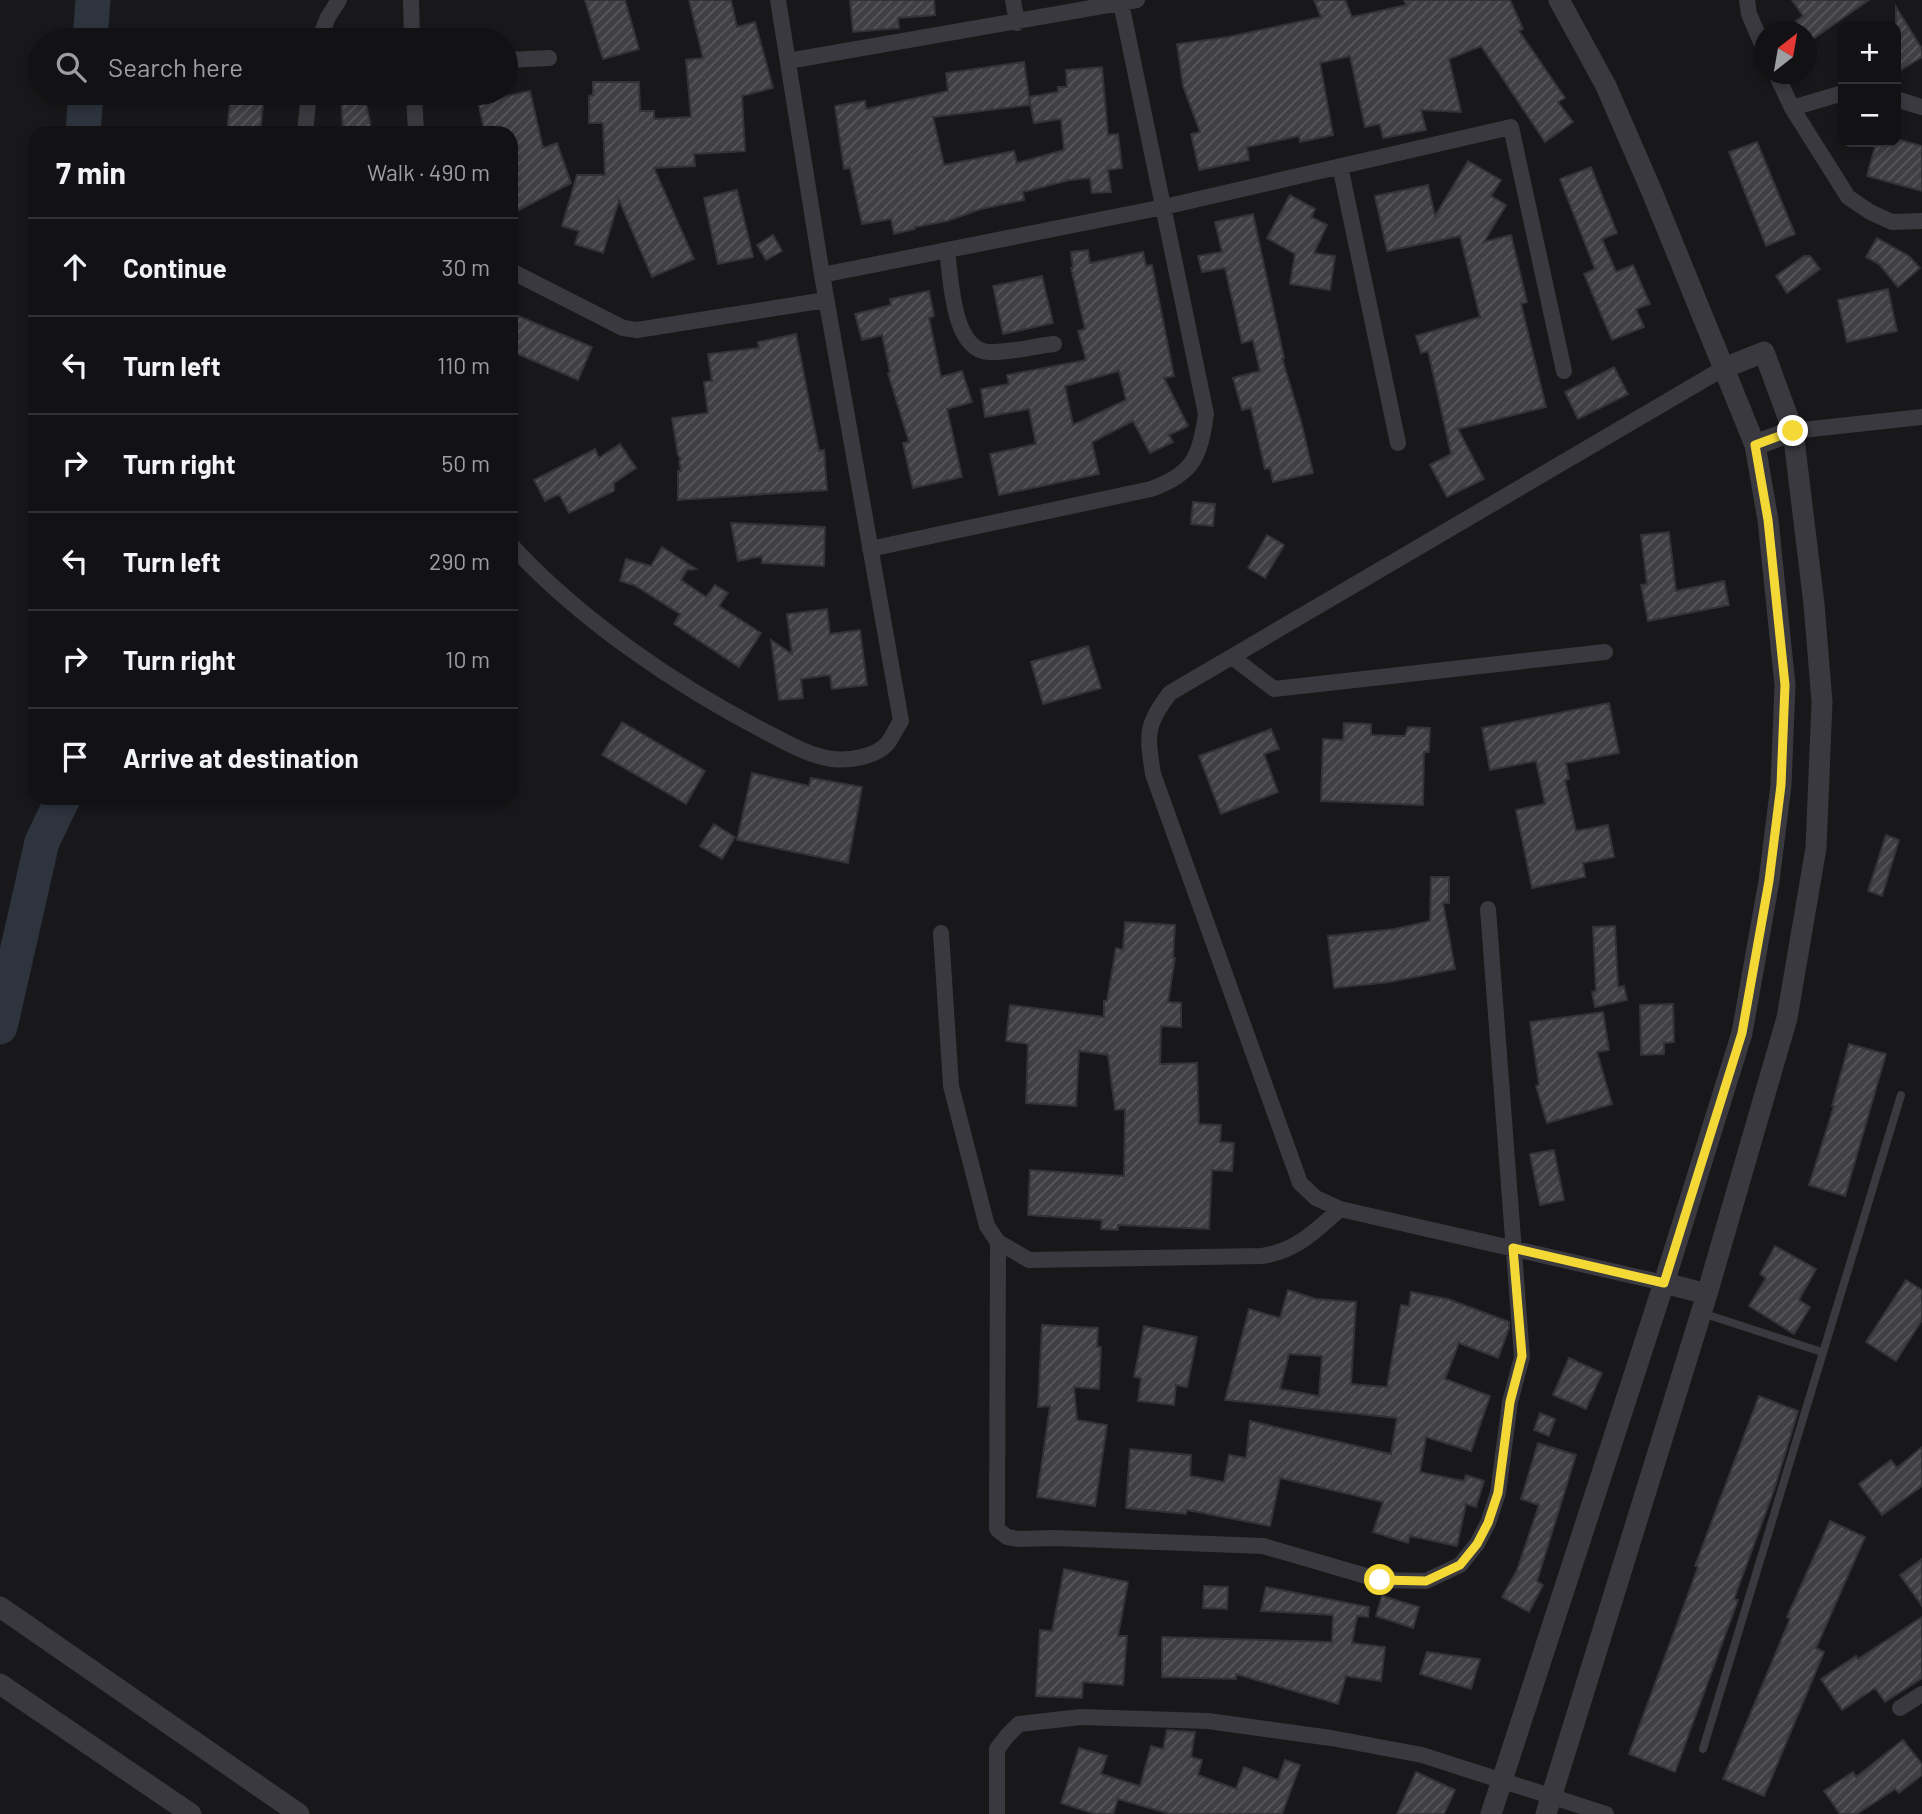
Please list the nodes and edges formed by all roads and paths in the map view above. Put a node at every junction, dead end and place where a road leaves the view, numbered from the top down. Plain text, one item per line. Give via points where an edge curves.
1 (339, 0) edge
2 (411, 0) edge
3 (778, 0) edge
4 (1013, 0) edge
5 (1559, 0) edge
6 (1747, 0) edge
7 (1129, 2) edge
8 (1017, 23) junction
9 (1754, 26) edge
10 (324, 28) edge
11 (412, 28) edge
12 (549, 58) dead end
13 (518, 59) edge
14 (788, 61) junction
15 (1781, 84) edge
16 (1838, 94) edge
17 (1901, 101) edge
18 (308, 105) edge
19 (415, 105) edge
20 (1922, 107) edge
21 (1792, 108) junction
22 (306, 126) edge
23 (416, 126) edge
24 (1340, 166) junction
25 (1164, 207) junction
26 (1922, 221) edge
27 (947, 250) junction
28 (518, 275) edge
29 (822, 275) junction
30 (826, 300) junction
31 (1054, 344) dead end
32 (1724, 368) junction
33 (1564, 371) dead end
34 (1922, 418) edge
35 (1793, 431) junction
36 (1398, 443) dead end
37 (1755, 445) junction
38 (870, 549) junction
39 (518, 552) edge
40 (1605, 652) dead end
41 (1232, 657) junction
42 (1488, 909) dead end
43 (941, 933) dead end
44 (1901, 1095) dead end
45 (1340, 1209) junction
46 (998, 1242) junction
47 (1513, 1248) junction
48 (1664, 1283) junction
49 (1704, 1304) junction
50 (1822, 1352) junction
51 (0, 1607) edge
52 (0, 1684) edge
53 (1922, 1694) edge
54 (1900, 1708) dead end
55 (1703, 1749) dead end
56 (1502, 1782) junction
57 (1548, 1806) edge
58 (191, 1814) edge
59 (299, 1814) edge
60 (997, 1814) edge
61 (1491, 1814) edge
62 (1606, 1814) edge

1 - 10 street
2 - 11 street
3 - 14 street
4 - 8 street
5 - 32 street via 1606,86
6 - 9 street
7 - 8 street
7 - 25 street
8 - 14 street
12 - 13 street
14 - 29 street
15 - 21 street
16 - 21 street
17 - 20 street
18 - 22 street
19 - 23 street
21 - 26 street via 1848,197 1892,222
24 - 25 street
24 - 33 street via 1511,127
24 - 36 street
25 - 27 street
25 - 38 street via 1206,415 1202,444 1190,465 1175,481 1151,489
27 - 29 street
27 - 31 street via 962,335 975,347 988,352
28 - 30 street via 623,328 638,330
29 - 30 street
30 - 38 street
32 - 35 street via 1764,352
32 - 37 street
32 - 41 street
34 - 35 street
35 - 37 street
35 - 49 street via 1822,702 1816,848 1787,1017
37 - 48 street via 1768,520 1785,685 1781,785 1742,1033
38 - 39 street via 901,721 886,745 876,751 865,757 832,759 797,748 721,709 571,601
40 - 41 street via 1274,689
41 - 45 street via 1170,693 1153,715 1148,743 1153,774 1300,1183 1316,1198
42 - 47 street
43 - 46 street via 951,1086 987,1226
44 - 50 lane
45 - 46 street via 1302,1242 1262,1256 1029,1260
45 - 47 street
46 - 47 street via 997,1529 1007,1537 1263,1546 1380,1580 1426,1581 1460,1565 1477,1544 1498,1493 1510,1402 1522,1356
47 - 48 street
48 - 49 street
48 - 56 street
49 - 50 lane
49 - 57 street
50 - 55 lane
51 - 59 street
52 - 58 street
53 - 54 street
56 - 57 street
56 - 60 street via 1422,1755 1331,1738 1208,1721 1081,1717 1018,1724 1006,1735 997,1749
56 - 61 street
57 - 62 street

